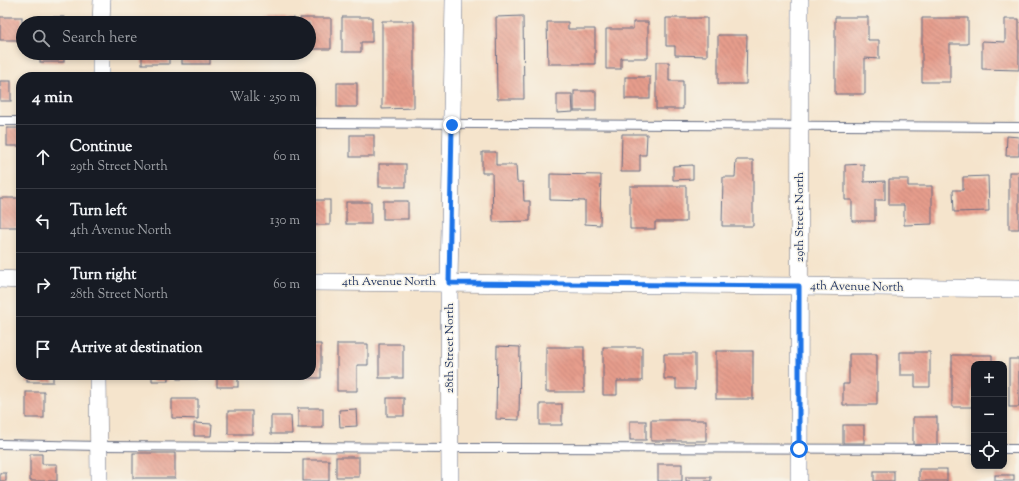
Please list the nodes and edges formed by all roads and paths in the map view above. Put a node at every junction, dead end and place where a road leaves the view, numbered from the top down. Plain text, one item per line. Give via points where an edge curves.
1 (102, 0) edge
2 (454, 0) edge
3 (800, 0) edge
4 (101, 16) edge
5 (101, 60) edge
6 (101, 72) edge
7 (0, 121) edge
8 (16, 121) edge
9 (316, 123) edge
10 (452, 125) junction
11 (800, 125) junction
12 (1019, 127) edge
13 (0, 280) edge
14 (16, 280) edge
15 (316, 282) edge
16 (449, 283) junction
17 (799, 286) junction
18 (1019, 289) edge
19 (98, 380) edge
20 (0, 444) edge
21 (99, 446) junction
22 (450, 448) junction
23 (799, 449) junction
24 (971, 449) edge
25 (1007, 449) edge
26 (1019, 449) edge
27 (99, 481) edge
28 (450, 481) edge
29 (799, 481) edge

1 - 4 street
2 - 10 street, 28th Street North
3 - 11 street, 29th Street North
5 - 6 street
7 - 8 lane
9 - 10 lane
10 - 11 lane
10 - 16 street, 28th Street North
11 - 12 lane
11 - 17 street, 29th Street North
13 - 14 street
15 - 16 street, 4th Avenue North
16 - 17 street, 4th Avenue North
16 - 22 street, 28th Street North
17 - 18 street, 4th Avenue North
17 - 23 street, 29th Street North
19 - 21 street
20 - 21 lane
21 - 22 lane
21 - 27 street
22 - 23 lane
22 - 28 street, 28th Street North
23 - 24 lane
23 - 29 street, 29th Street North
25 - 26 lane

